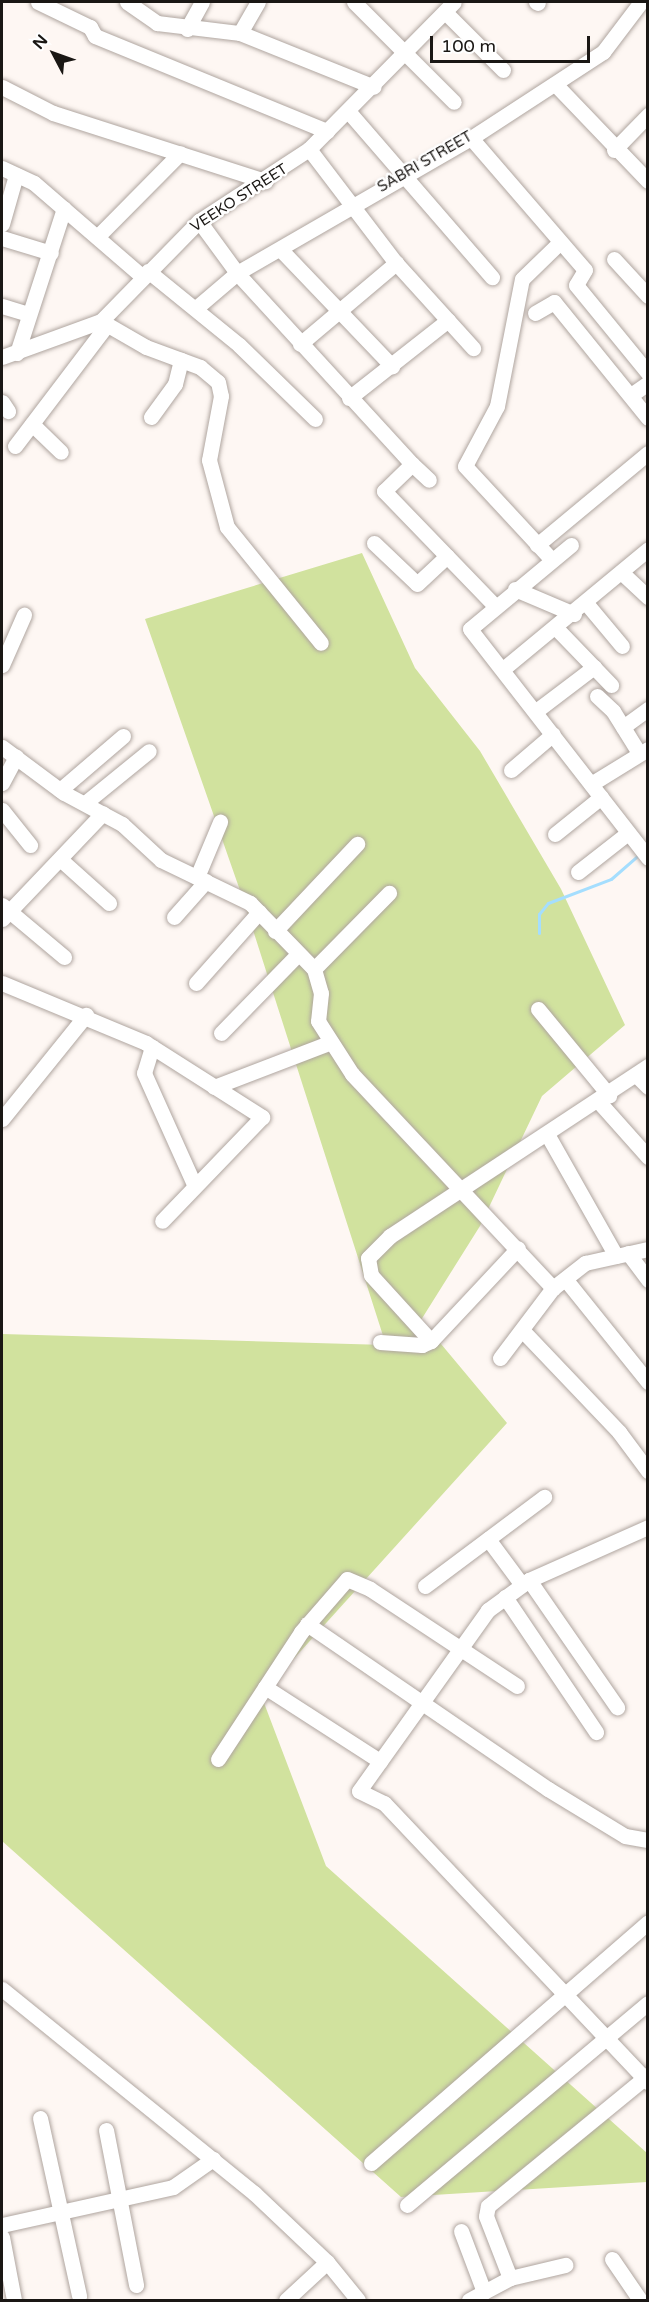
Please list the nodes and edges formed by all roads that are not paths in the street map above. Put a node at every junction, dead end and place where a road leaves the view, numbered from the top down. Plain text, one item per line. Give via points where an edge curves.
1 (38, 2) edge
2 (128, 2) edge
3 (202, 2) edge
4 (258, 2) edge
5 (354, 2) edge
6 (641, 2) edge
7 (449, 7) edge
8 (187, 29) junction
9 (240, 33) junction
10 (406, 52) junction
11 (503, 70) dead end
12 (555, 84) junction
13 (2, 87) edge
14 (374, 87) junction
15 (454, 102) dead end
16 (348, 111) junction
17 (648, 115) edge
18 (327, 131) junction
19 (471, 138) junction
20 (309, 149) junction
21 (614, 150) junction
22 (180, 153) junction
23 (9, 172) edge
24 (400, 175) junction
25 (265, 181) junction
26 (648, 181) edge
27 (350, 205) junction
28 (64, 208) junction
29 (199, 221) junction
30 (2, 224) edge
31 (97, 237) junction
32 (2, 238) edge
33 (560, 242) junction
34 (281, 250) junction
35 (51, 253) junction
36 (614, 259) dead end
37 (396, 263) junction
38 (237, 273) junction
39 (145, 274) junction
40 (492, 277) dead end
41 (648, 296) edge
42 (2, 306) edge
43 (196, 308) junction
44 (340, 310) junction
45 (535, 313) dead end
46 (29, 314) junction
47 (447, 320) junction
48 (104, 324) junction
49 (300, 344) junction
50 (473, 348) dead end
51 (17, 353) junction
52 (2, 357) edge
53 (181, 360) junction
54 (392, 366) junction
55 (647, 372) edge
56 (648, 383) edge
57 (631, 396) junction
58 (349, 398) junction
59 (151, 417) dead end
60 (648, 418) edge
61 (315, 419) dead end
62 (32, 424) junction
63 (15, 446) dead end
64 (61, 452) dead end
65 (648, 453) edge
66 (412, 464) junction
67 (429, 480) dead end
68 (374, 543) dead end
69 (537, 545) junction
70 (571, 545) dead end
71 (648, 549) edge
72 (447, 556) junction
73 (552, 560) junction
74 (621, 572) junction
75 (515, 589) junction
76 (648, 597) edge
77 (586, 603) junction
78 (494, 605) junction
79 (574, 614) junction
80 (24, 615) dead end
81 (557, 629) junction
82 (321, 643) dead end
83 (622, 646) dead end
84 (2, 665) edge
85 (594, 667) junction
86 (503, 669) junction
87 (610, 685) dead end
88 (597, 696) dead end
89 (648, 709) edge
90 (536, 711) junction
91 (623, 728) junction
92 (553, 734) junction
93 (123, 736) dead end
94 (2, 747) edge
95 (149, 751) dead end
96 (644, 753) edge
97 (16, 757) junction
98 (511, 770) dead end
99 (2, 783) edge
100 (591, 784) junction
101 (60, 790) junction
102 (601, 797) junction
103 (85, 803) junction
104 (2, 810) edge
105 (103, 813) junction
106 (220, 822) dead end
107 (628, 833) junction
108 (555, 834) dead end
109 (357, 844) dead end
110 (30, 845) dead end
111 (643, 852) edge
112 (60, 859) junction
113 (578, 872) dead end
114 (201, 879) junction
115 (389, 893) dead end
116 (109, 903) dead end
117 (5, 911) edge
118 (259, 912) junction
119 (174, 917) dead end
120 (275, 931) junction
121 (298, 954) junction
122 (64, 957) dead end
123 (314, 969) junction
124 (196, 983) dead end
125 (2, 984) edge
126 (538, 1009) dead end
127 (86, 1015) junction
128 (221, 1033) dead end
129 (331, 1042) junction
130 (152, 1047) junction
131 (642, 1070) edge
132 (214, 1087) junction
133 (648, 1087) edge
134 (604, 1099) junction
135 (2, 1119) edge
136 (547, 1134) junction
137 (648, 1157) edge
138 (194, 1184) junction
139 (461, 1190) junction
140 (162, 1221) dead end
141 (518, 1248) junction
142 (648, 1249) edge
143 (622, 1255) junction
144 (648, 1280) edge
145 (560, 1284) junction
146 (522, 1330) junction
147 (430, 1341) junction
148 (380, 1342) dead end
149 (500, 1358) dead end
150 (648, 1382) edge
151 (648, 1471) edge
152 (544, 1497) dead end
153 (648, 1527) edge
154 (488, 1539) junction
155 (526, 1583) junction
156 (424, 1586) dead end
157 (505, 1597) junction
158 (307, 1624) junction
159 (456, 1648) junction
160 (517, 1686) dead end
161 (265, 1687) junction
162 (421, 1700) junction
163 (617, 1707) dead end
164 (596, 1732) dead end
165 (218, 1759) dead end
166 (380, 1761) junction
167 (648, 1840) edge
168 (648, 1922) edge
169 (2, 1989) edge
170 (564, 1996) junction
171 (648, 2003) edge
172 (605, 2041) junction
173 (646, 2078) edge
174 (40, 2118) dead end
175 (106, 2130) dead end
176 (213, 2159) junction
177 (371, 2163) dead end
178 (119, 2199) junction
179 (407, 2205) dead end
180 (60, 2212) junction
181 (2, 2225) edge
182 (461, 2231) dead end
183 (2, 2237) edge
184 (612, 2259) dead end
185 (327, 2262) junction
186 (565, 2265) dead end
187 (510, 2278) junction
188 (136, 2285) dead end
189 (483, 2292) junction
190 (79, 2296) dead end
191 (14, 2301) edge
192 (286, 2301) edge
193 (358, 2301) edge
194 (469, 2301) edge
195 (640, 2301) edge

1 - 18 street via 90,27 95,36
2 - 8 street via 157,23
3 - 8 street
4 - 9 street
5 - 10 street
6 - 12 street, SABRI STREET via 603,52
7 - 10 street, VEEKO STREET
7 - 11 street
8 - 9 street
9 - 14 street
10 - 14 street, VEEKO STREET
10 - 15 street
12 - 19 street, SABRI STREET
12 - 21 street
13 - 22 street via 53,113
14 - 16 street, VEEKO STREET
16 - 18 street, VEEKO STREET
16 - 24 street
17 - 21 street
18 - 20 street, VEEKO STREET
19 - 24 street, SABRI STREET
19 - 33 street
20 - 25 street, VEEKO STREET
20 - 27 street
21 - 26 street
22 - 25 street
22 - 31 street
23 - 28 street
23 - 30 street
24 - 27 street, SABRI STREET
24 - 40 street
25 - 29 street, VEEKO STREET
27 - 34 street, SABRI STREET
27 - 37 street
28 - 31 street
28 - 35 street
29 - 38 street
29 - 39 street, VEEKO STREET
31 - 39 street
32 - 35 street
33 - 55 street via 585,270 576,285
33 - 69 street via 522,279 497,406 465,466
34 - 38 street, SABRI STREET
34 - 44 street
35 - 46 street
36 - 41 street
37 - 44 street
37 - 47 street
38 - 43 street, SABRI STREET
38 - 49 street
39 - 43 street
39 - 48 street, VEEKO STREET
42 - 46 street
43 - 61 street
44 - 49 street
44 - 54 street
45 - 57 street via 554,302
46 - 51 street
47 - 50 street
47 - 54 street
48 - 51 street, VEEKO STREET
48 - 53 street
48 - 62 street
49 - 58 street
51 - 52 street, VEEKO STREET
53 - 59 street via 175,384
53 - 82 street via 214,375 221,390 209,460 227,527
54 - 58 street
56 - 57 street
57 - 60 street
58 - 66 street
62 - 63 street
62 - 64 street
65 - 69 street
66 - 67 street
66 - 72 street via 384,491
68 - 72 street via 417,584
69 - 73 street
70 - 73 street
71 - 74 street
72 - 78 street
73 - 75 street
74 - 76 street
74 - 77 street
75 - 78 street
75 - 79 street
77 - 79 street
77 - 83 street
78 - 86 street via 470,629
79 - 81 street
80 - 84 street
81 - 85 street
81 - 86 street
85 - 87 street
85 - 90 street
86 - 90 street
88 - 91 street
89 - 91 street
90 - 92 street
91 - 96 street
92 - 98 street
92 - 100 street
93 - 101 street
94 - 97 street
95 - 103 street
96 - 100 street
97 - 99 street
97 - 101 street
100 - 102 street
101 - 103 street
102 - 107 street
102 - 108 street
103 - 105 street
104 - 110 street
105 - 112 street
105 - 114 street via 161,860
106 - 114 street
107 - 111 street
107 - 113 street
109 - 120 street
112 - 116 street
112 - 117 street
114 - 118 street
114 - 119 street
115 - 123 street
117 - 122 street
118 - 120 street
118 - 124 street
120 - 121 street
121 - 123 street
121 - 128 street
123 - 129 street via 321,993 318,1021
125 - 127 street
126 - 134 street
127 - 130 street
127 - 135 street
129 - 132 street
129 - 139 street via 352,1074
130 - 132 street
130 - 138 street via 144,1074
131 - 133 street
131 - 134 street
132 - 138 street via 262,1117
134 - 136 street
134 - 137 street
136 - 139 street
136 - 143 street
138 - 140 street
139 - 141 street
139 - 147 street via 390,1236 366,1264
141 - 145 street
141 - 147 street
142 - 143 street
143 - 144 street
143 - 145 street via 585,1263
145 - 146 street
145 - 150 street
146 - 149 street
146 - 151 street via 619,1432
147 - 148 street via 422,1345
152 - 154 street
153 - 155 street
154 - 155 street
154 - 156 street
155 - 157 street
155 - 163 street
157 - 159 street
157 - 164 street
158 - 159 street via 340,1581 352,1579
158 - 161 street
158 - 162 street
159 - 160 street
159 - 162 street
161 - 165 street
161 - 166 street
162 - 166 street
162 - 167 street via 548,1789 625,1836
166 - 170 street via 359,1791 384,1803
168 - 170 street
169 - 176 street
170 - 172 street
170 - 177 street
171 - 172 street
172 - 173 street
172 - 179 street
173 - 187 street via 488,2206 486,2216
174 - 180 street
175 - 178 street
176 - 178 street via 173,2187
176 - 185 street
178 - 180 street
178 - 188 street
180 - 181 street
180 - 190 street
182 - 189 street
183 - 191 street
184 - 195 street
185 - 192 street
185 - 193 street
186 - 187 street
187 - 189 street
189 - 194 street

